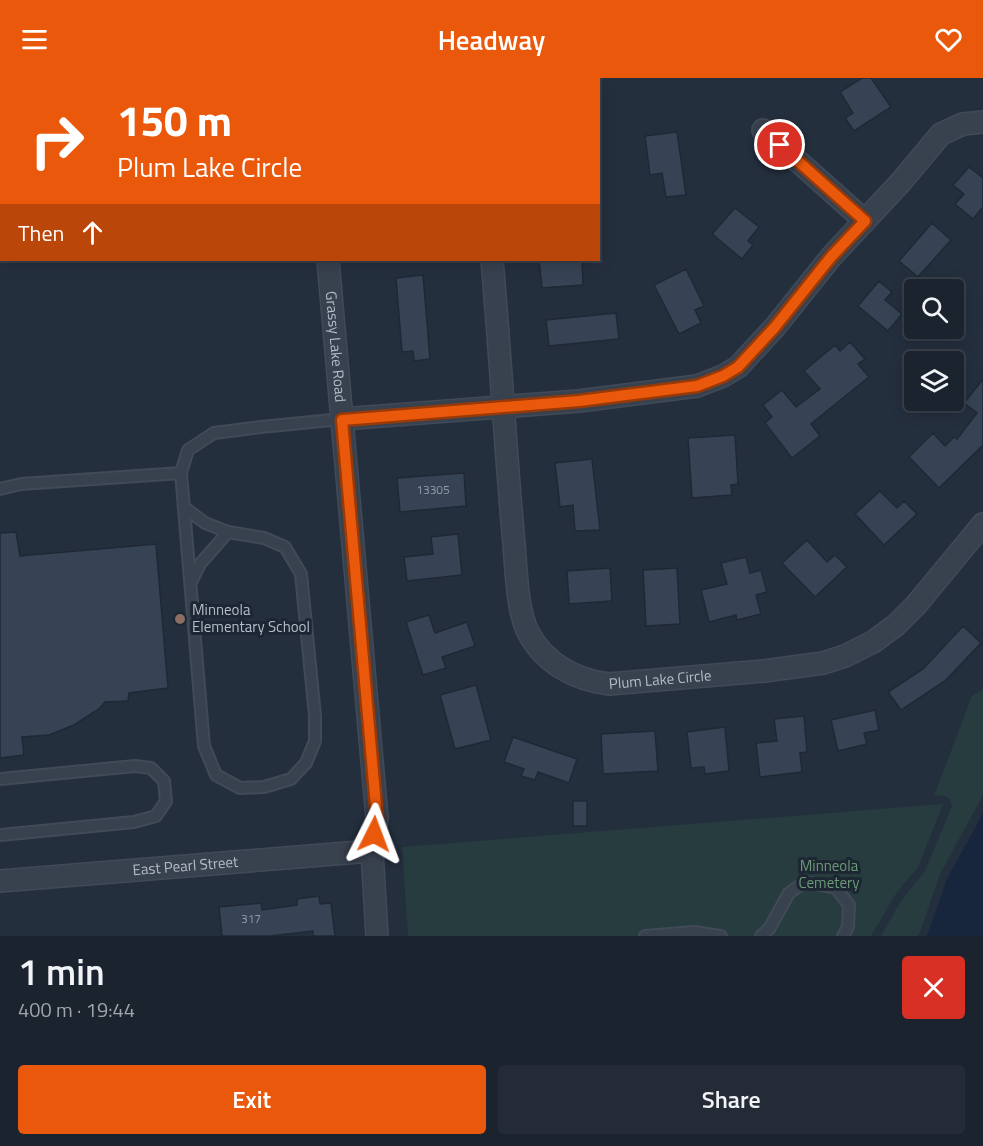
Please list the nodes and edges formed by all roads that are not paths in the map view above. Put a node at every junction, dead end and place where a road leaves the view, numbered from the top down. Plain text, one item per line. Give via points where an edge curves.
1 (983, 122) edge
2 (763, 130) dead end
3 (865, 221) junction
4 (328, 261) edge
5 (492, 261) edge
6 (503, 408) junction
7 (342, 420) junction
8 (181, 473) junction
9 (0, 489) edge
10 (185, 508) junction
11 (983, 524) edge
12 (228, 532) junction
13 (191, 583) junction
14 (0, 779) edge
15 (0, 835) edge
16 (372, 851) junction
17 (0, 881) edge
18 (377, 936) edge
19 (645, 936) edge
20 (721, 936) edge
21 (761, 936) edge
22 (843, 936) edge

1 - 3 street via 963,124 941,134
2 - 3 street
3 - 6 street via 775,327 738,367 723,376 697,386
4 - 7 street, Grassy Lake Road
5 - 6 street, Plum Lake Circle
6 - 7 street
6 - 11 street, Plum Lake Circle via 523,621 540,650 555,664 595,682 764,671 845,656 896,625
7 - 8 lane via 214,434 188,450
7 - 16 street, Grassy Lake Road via 377,818
8 - 9 lane via 21,484
8 - 10 lane
10 - 12 lane via 205,523
10 - 13 lane
12 - 13 lane via 200,564
12 - 13 lane via 264,538 285,547 301,574 315,741 306,763 291,779 264,787 240,788 216,775 204,746
14 - 15 lane via 135,766 151,768 164,781 165,801 156,816 134,822
16 - 17 street, East Pearl Street
16 - 18 street, Grassy Lake Road
19 - 20 lane via 694,932
21 - 22 lane via 789,893 805,882 836,888 849,905 848,927

